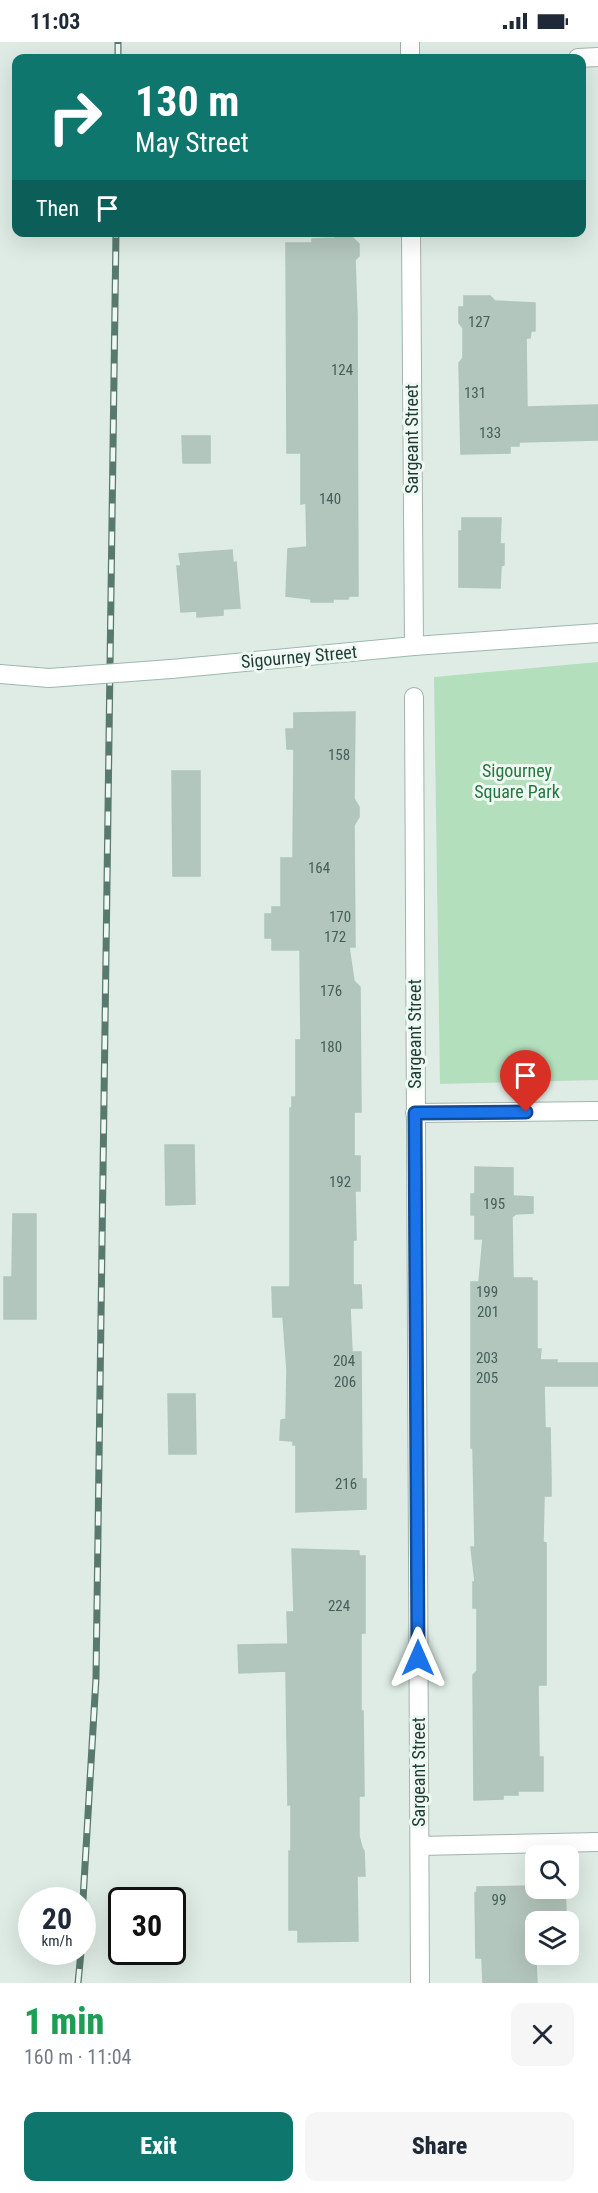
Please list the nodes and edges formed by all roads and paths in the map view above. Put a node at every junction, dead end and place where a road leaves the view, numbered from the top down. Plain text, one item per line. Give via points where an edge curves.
1 (411, 237) edge
2 (598, 633) edge
3 (414, 646) junction
4 (0, 674) edge
5 (414, 697) dead end
6 (598, 1111) edge
7 (415, 1113) junction
8 (598, 1842) edge
9 (420, 1846) junction
10 (420, 1983) edge

1 - 3 street, Sargeant Street
2 - 3 street, Sigourney Street
3 - 4 street, Sigourney Street, bridge via 49,678
5 - 7 street, Sargeant Street
6 - 7 street
7 - 9 street, Sargeant Street
8 - 9 street
9 - 10 street, Sargeant Street

